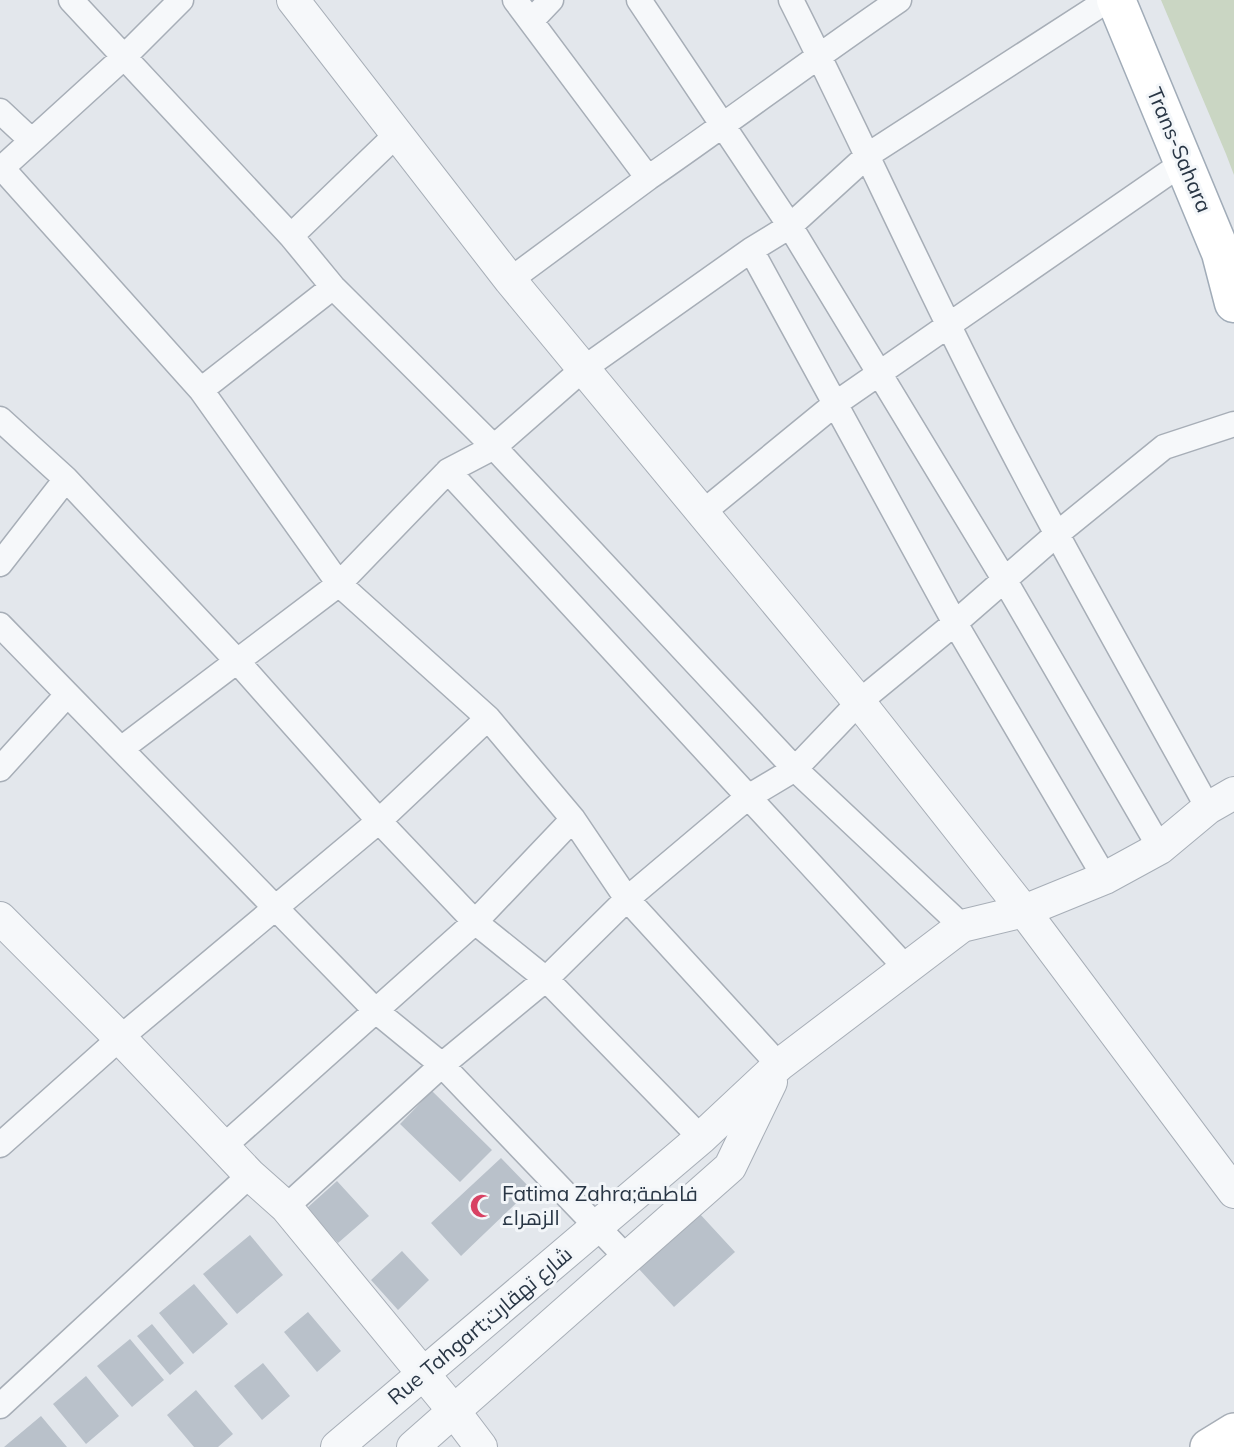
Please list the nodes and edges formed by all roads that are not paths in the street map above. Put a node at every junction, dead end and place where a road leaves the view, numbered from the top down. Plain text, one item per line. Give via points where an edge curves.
1 (71, 0) edge
2 (181, 0) edge
3 (293, 0) edge
4 (515, 0) edge
5 (551, 0) edge
6 (639, 0) edge
7 (791, 0) edge
8 (899, 0) edge
9 (1108, 0) edge
10 (1116, 0) edge
11 (532, 20) junction
12 (818, 55) junction
13 (124, 57) junction
14 (0, 111) edge
15 (723, 126) junction
16 (396, 135) junction
17 (31, 140) junction
18 (868, 155) junction
19 (1184, 162) junction
20 (648, 178) junction
21 (790, 226) junction
22 (291, 236) junction
23 (751, 250) junction
24 (510, 280) junction
25 (333, 287) junction
26 (1234, 303) edge
27 (948, 325) junction
28 (583, 369) junction
29 (880, 372) junction
30 (201, 390) junction
31 (835, 404) junction
32 (0, 419) edge
33 (1234, 424) edge
34 (494, 447) junction
35 (448, 471) junction
36 (66, 478) junction
37 (702, 513) junction
38 (1057, 534) junction
39 (0, 564) edge
40 (1004, 579) junction
41 (339, 584) junction
42 (956, 623) junction
43 (0, 625) edge
44 (238, 662) junction
45 (66, 696) junction
46 (859, 702) junction
47 (488, 718) junction
48 (121, 749) junction
49 (0, 769) edge
50 (795, 769) junction
51 (748, 797) junction
52 (1221, 801) edge
53 (573, 819) junction
54 (379, 821) junction
55 (1160, 848) junction
56 (1105, 878) junction
57 (627, 899) junction
58 (276, 908) junction
59 (1024, 911) junction
60 (0, 918) edge
61 (475, 922) junction
62 (962, 926) junction
63 (907, 969) junction
64 (546, 979) junction
65 (376, 1011) junction
66 (120, 1038) junction
67 (442, 1065) junction
68 (779, 1065) junction
69 (701, 1138) junction
70 (0, 1145) edge
71 (223, 1147) junction
72 (250, 1175) junction
73 (1234, 1192) edge
74 (286, 1207) junction
75 (597, 1226) junction
76 (626, 1258) junction
77 (421, 1374) junction
78 (0, 1406) edge
79 (453, 1410) junction
80 (1234, 1431) edge
81 (337, 1447) edge
82 (413, 1447) edge
83 (481, 1447) edge
84 (1208, 1447) edge

1 - 13 street
2 - 13 street
3 - 16 street
4 - 11 street
5 - 11 street
6 - 15 street
7 - 12 street
8 - 12 street
9 - 18 street
10 - 19 main road, Trans-Sahara
11 - 20 street
12 - 15 street
12 - 18 street
13 - 17 street
13 - 22 street
14 - 17 street
15 - 20 street
15 - 21 street
16 - 22 street
16 - 24 street
17 - 30 street via 2,168
18 - 21 street
18 - 27 street
19 - 26 main road, Trans-Sahara via 1221,253
19 - 27 street
20 - 24 street
21 - 23 street
21 - 29 street
22 - 25 street
23 - 28 street
23 - 31 street
24 - 28 street
25 - 30 street
25 - 34 street
27 - 29 street
27 - 38 street
28 - 34 street
28 - 37 street
29 - 31 street
29 - 40 street
30 - 41 street
31 - 37 street
31 - 42 street
32 - 36 street
33 - 38 street via 1164,447
34 - 35 street
34 - 50 street
35 - 41 street
35 - 51 street
36 - 39 street
36 - 44 street
37 - 46 street
38 - 40 street
38 - 52 street
40 - 42 street
40 - 55 street
41 - 44 street
41 - 47 street
42 - 46 street
42 - 56 street
43 - 45 street
44 - 48 street
44 - 54 street
45 - 48 street
45 - 49 street
46 - 50 street
46 - 59 street
47 - 53 street
47 - 54 street
48 - 58 street
50 - 51 street
50 - 62 street
51 - 57 street
51 - 63 street
52 - 55 street, Rue Tahgart;شارع تهقارت
53 - 57 street
53 - 61 street
54 - 58 street
54 - 61 street
55 - 56 street, Rue Tahgart;شارع تهقارت
56 - 59 street, Rue Tahgart;شارع تهقارت
57 - 64 street
57 - 68 street
58 - 65 street
58 - 66 street
59 - 62 street, Rue Tahgart;شارع تهقارت
59 - 73 street
60 - 66 street
61 - 64 street
61 - 65 street
62 - 63 street, Rue Tahgart;شارع تهقارت
63 - 68 street, Rue Tahgart;شارع تهقارت
64 - 67 street
64 - 69 street
65 - 67 street
65 - 71 street
66 - 70 street
66 - 71 street
67 - 74 street
67 - 75 street
68 - 69 street, Rue Tahgart;شارع تهقارت
68 - 76 street, Rue Tahgart;شارع تهقارت via 730,1167
69 - 75 street, Rue Tahgart;شارع تهقارت
71 - 72 street
72 - 74 street
72 - 78 street
74 - 77 street
75 - 76 street
75 - 77 street, Rue Tahgart;شارع تهقارت
76 - 79 street, Rue Tahgart;شارع تهقارت
77 - 79 street
77 - 81 street, Rue Tahgart;شارع تهقارت
79 - 82 street, Rue Tahgart;شارع تهقارت
79 - 83 street
80 - 84 main road

